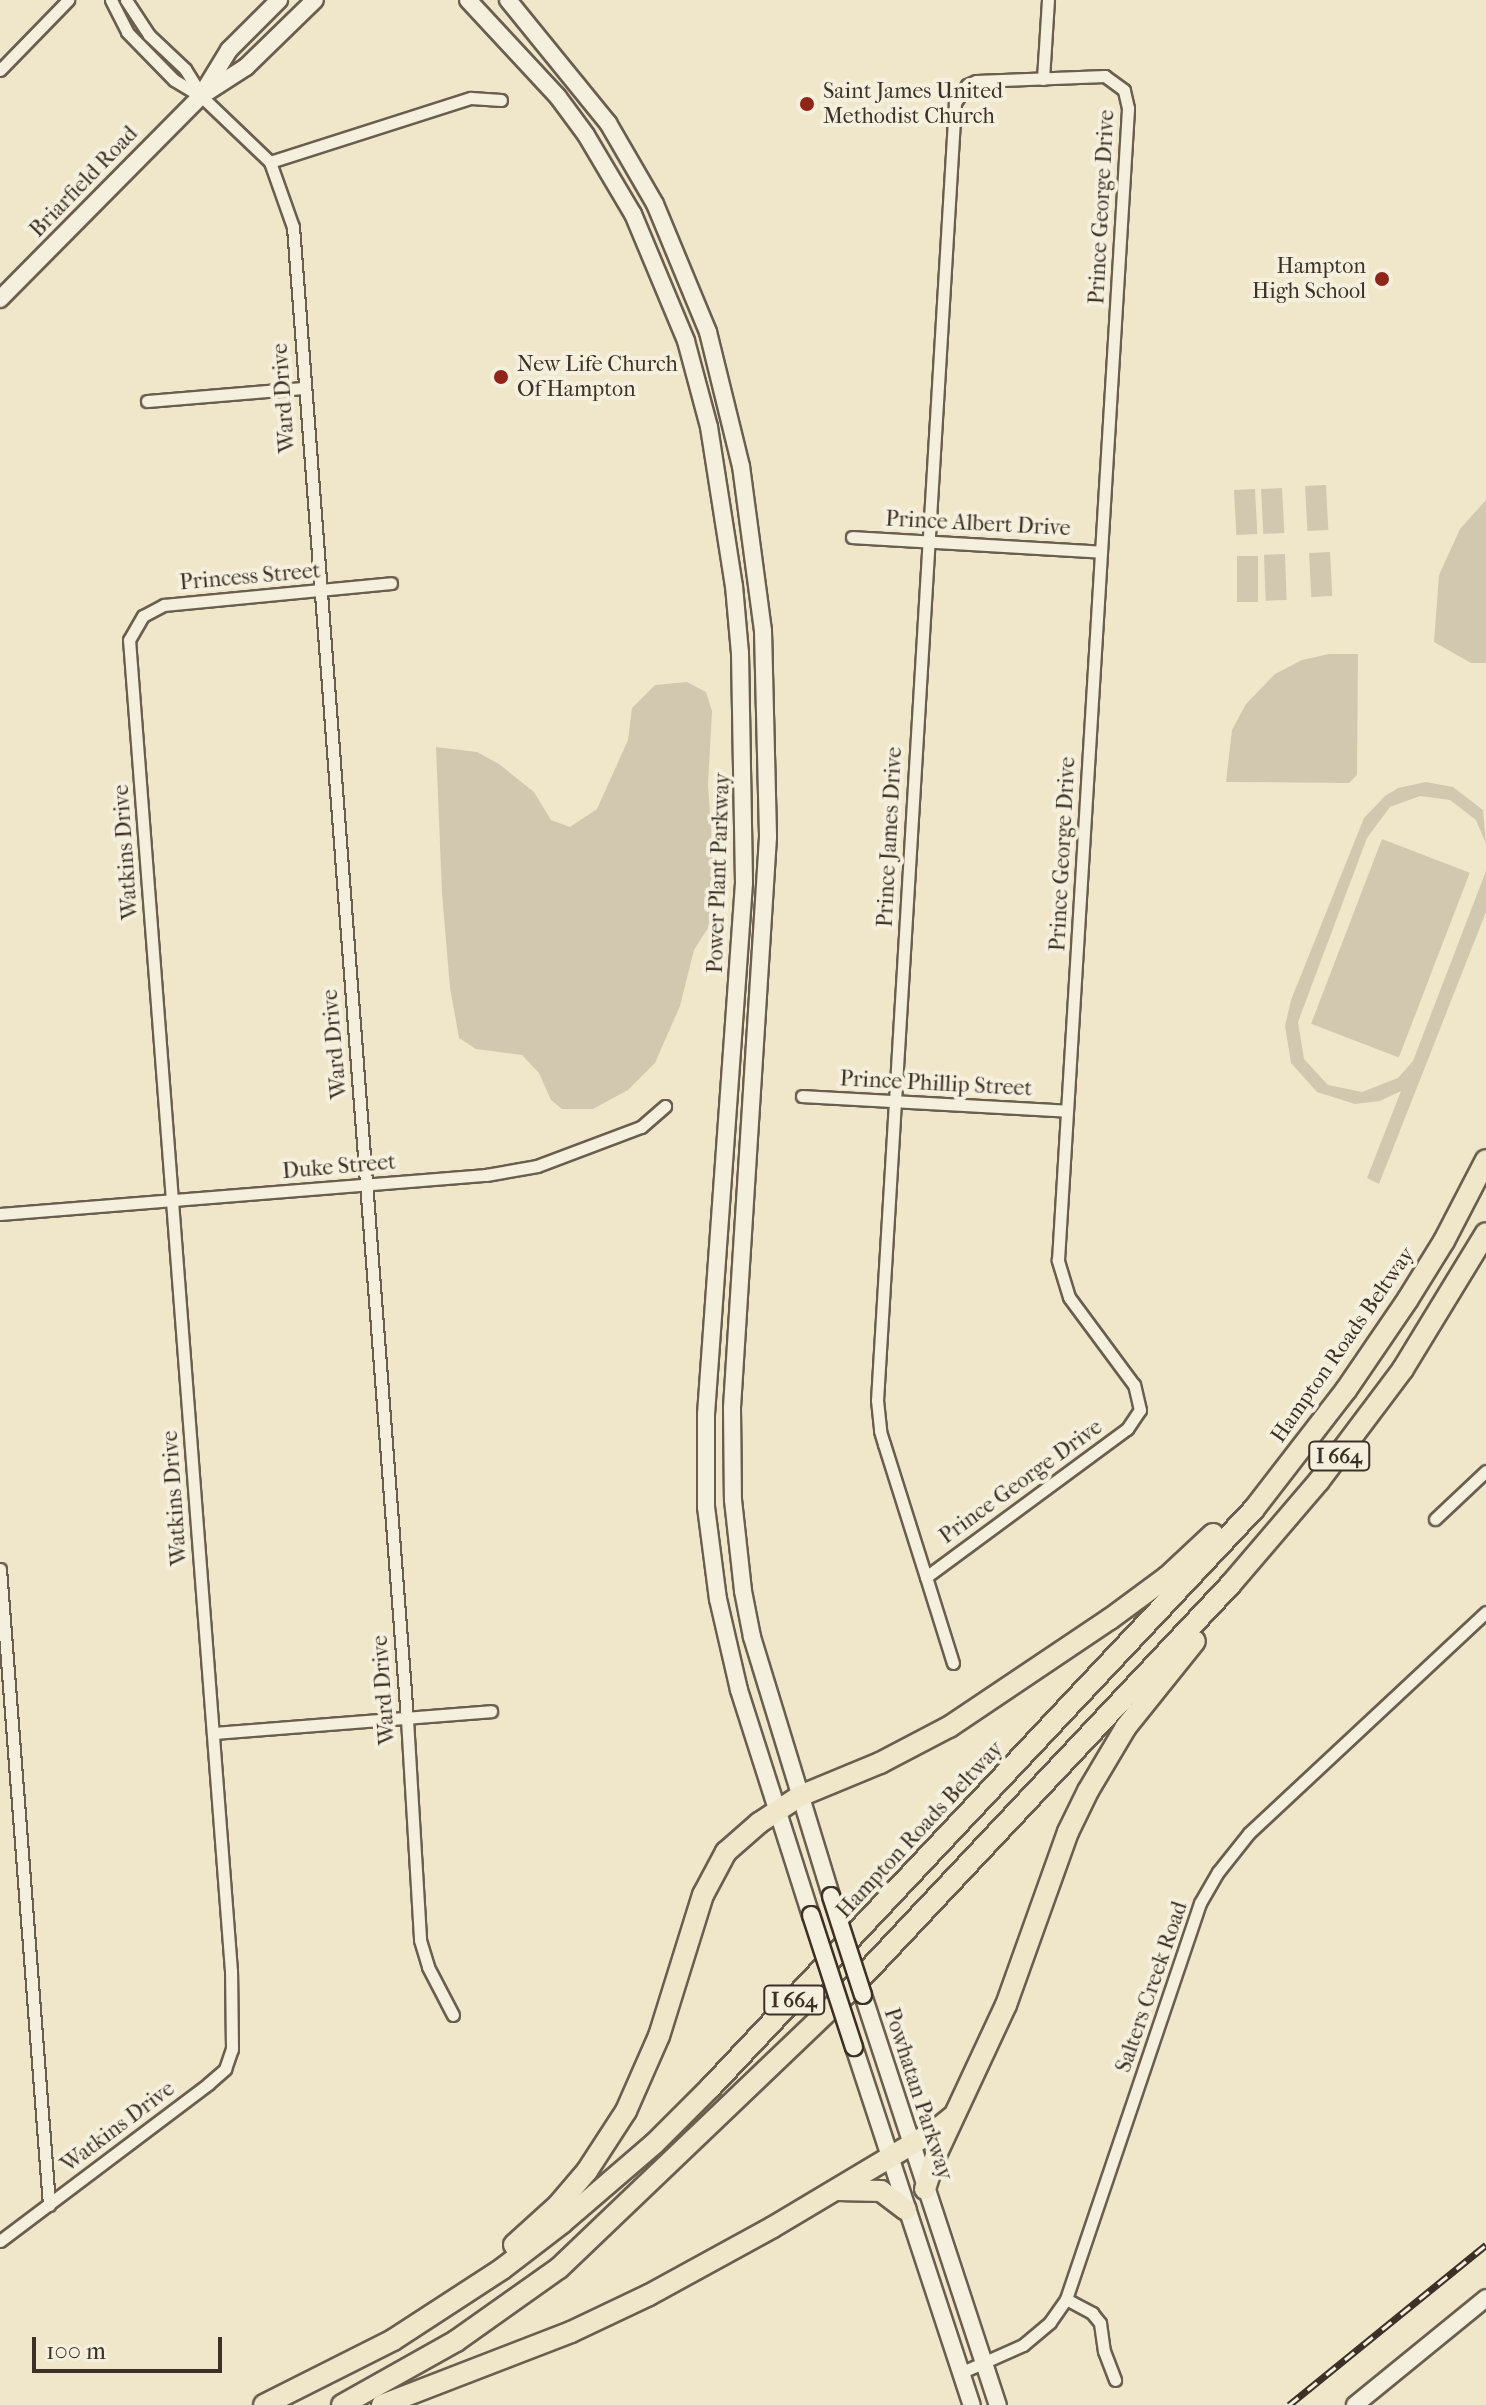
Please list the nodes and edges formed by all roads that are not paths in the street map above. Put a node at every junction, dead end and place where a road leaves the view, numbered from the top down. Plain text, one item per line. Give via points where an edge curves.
1 (68, 0) edge
2 (111, 0) edge
3 (126, 0) edge
4 (279, 0) edge
5 (315, 0) edge
6 (468, 0) edge
7 (508, 0) edge
8 (1048, 0) edge
9 (0, 70) edge
10 (1043, 79) junction
11 (201, 96) junction
12 (501, 100) dead end
13 (270, 162) junction
14 (0, 299) edge
15 (303, 388) junction
16 (147, 401) dead end
17 (852, 537) dead end
18 (928, 541) junction
19 (1101, 552) junction
20 (391, 583) dead end
21 (318, 592) junction
22 (129, 640) joint
23 (802, 1096) dead end
24 (894, 1101) junction
25 (665, 1106) dead end
26 (1067, 1111) junction
27 (1486, 1160) edge
28 (366, 1185) junction
29 (173, 1202) junction
30 (0, 1214) edge
31 (1486, 1233) edge
32 (1486, 1471) edge
33 (1254, 1509) junction
34 (1435, 1519) dead end
35 (0, 1569) edge
36 (926, 1577) junction
37 (1231, 1584) junction
38 (1486, 1612) edge
39 (953, 1663) dead end
40 (491, 1711) dead end
41 (407, 1719) junction
42 (213, 1733) junction
43 (800, 1796) junction
44 (776, 1810) junction
45 (453, 2015) dead end
46 (957, 2110) junction
47 (910, 2144) junction
48 (889, 2158) junction
49 (925, 2189) junction
50 (834, 2191) junction
51 (49, 2205) junction
52 (906, 2210) junction
53 (0, 2241) edge
54 (1486, 2298) edge
55 (1066, 2299) junction
56 (444, 2309) junction
57 (982, 2365) junction
58 (960, 2373) junction
59 (1115, 2380) dead end
60 (264, 2405) edge
61 (342, 2405) edge
62 (382, 2405) edge
63 (972, 2405) edge
64 (998, 2405) edge
65 (1355, 2405) edge

1 - 9 street
2 - 11 street via 127,32 174,80
3 - 11 street via 149,35 185,69
4 - 11 main road, Briarfield Road via 229,50
5 - 11 main road, Briarfield Road via 246,67
6 - 44 main road, Power Plant Parkway via 558,97 633,214 686,341 717,469 740,653 744,883 706,1415 706,1507 727,1644
7 - 43 main road, Power Plant Parkway via 608,123 655,204 708,332 741,466 763,631 768,837 732,1408 733,1500 752,1637
8 - 10 street
10 - 18 street, Prince James Drive via 976,81 959,93 955,103
10 - 19 street, Prince George Drive via 1105,76 1119,84 1127,98
11 - 13 street, Ward Drive
11 - 14 main road, Briarfield Road
12 - 13 street via 471,98
13 - 15 street, Ward Drive via 293,227
15 - 16 street
15 - 21 street, Ward Drive
17 - 18 street, Prince Albert Drive
18 - 19 street, Prince Albert Drive
18 - 24 street, Prince James Drive
19 - 26 street, Prince George Drive
20 - 21 street, Princess Street
21 - 22 street, Princess Street via 164,605 143,616
21 - 28 street, Ward Drive
22 - 29 street, Watkins Drive
23 - 24 street, Prince Phillip Street
24 - 26 street, Prince Phillip Street
24 - 36 street, Prince James Drive via 878,1416
25 - 28 street, Duke Street via 641,1127 537,1166
26 - 36 street, Prince George Drive via 1059,1271 1069,1297 1134,1385 1140,1410 1127,1429
27 - 33 highway, Hampton Roads Beltway / I 664 via 1408,1299 1338,1402
28 - 29 street, Duke Street
28 - 41 street, Ward Drive
29 - 30 street, Duke Street
29 - 42 street, Watkins Drive
31 - 37 highway, I 664 via 1363,1426
32 - 34 street
33 - 43 highway via 1219,1528 1167,1577 1110,1619 949,1727
33 - 56 highway, Hampton Roads Beltway / I 664 via 663,2134 562,2223
35 - 51 street
36 - 39 street, Prince James Drive
37 - 46 highway via 1205,1630 1126,1727 1088,1791 1068,1832 1006,2005
37 - 61 highway, I 664 via 845,1995 559,2268 456,2341
38 - 55 street, Salters Creek Road via 1249,1833 1218,1872 1200,1903
40 - 41 street
41 - 42 street
41 - 45 street, Ward Drive via 420,1940
42 - 51 street, Watkins Drive via 232,2049 225,2069
43 - 44 highway
43 - 47 main road, Powhatan Parkway, bridge
44 - 48 main road, bridge
44 - 56 highway via 726,1852 713,1872 649,2063 601,2152 558,2205
46 - 47 highway via 948,2122
46 - 49 highway
47 - 48 highway
47 - 49 main road, Powhatan Parkway
48 - 50 highway
48 - 52 main road
49 - 57 main road, Powhatan Parkway
50 - 52 highway via 881,2191
50 - 62 highway via 623,2308
51 - 53 street, Watkins Drive
52 - 58 main road
54 - 65 main road
55 - 57 street, Salters Creek Road via 1037,2335
55 - 59 street via 1100,2323
56 - 60 highway, Hampton Roads Beltway / I 664
57 - 58 street, Salters Creek Road
57 - 64 main road, Powhatan Parkway
58 - 63 main road

